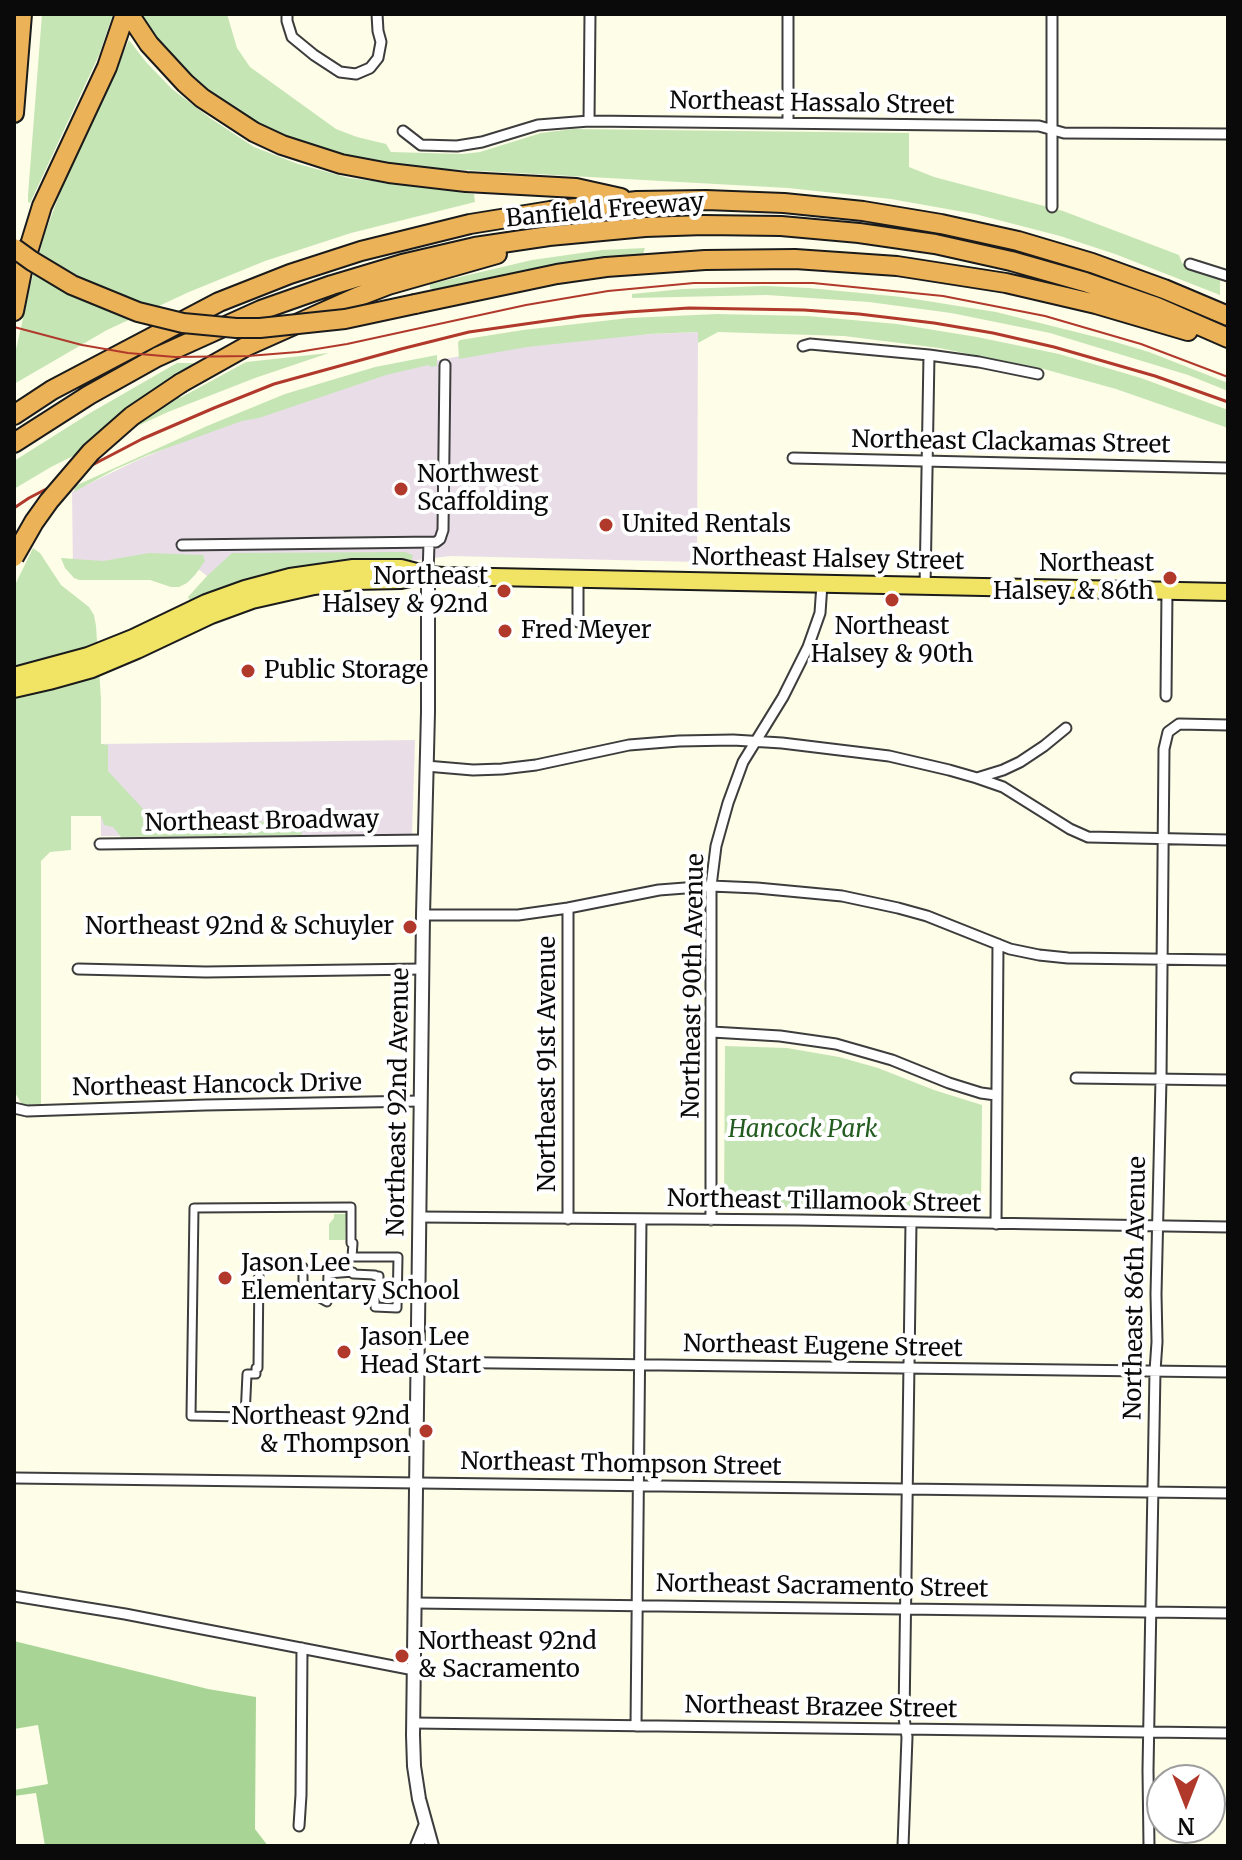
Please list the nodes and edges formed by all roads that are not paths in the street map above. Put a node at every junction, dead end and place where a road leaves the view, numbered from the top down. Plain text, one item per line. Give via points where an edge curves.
1 (22, 14) edge
2 (127, 14) edge
3 (287, 14) edge
4 (377, 14) edge
5 (590, 14) edge
6 (788, 14) edge
7 (1052, 14) edge
8 (14, 113) edge
9 (589, 121) junction
10 (788, 123) junction
11 (1051, 130) junction
12 (403, 131) dead end
13 (1228, 134) edge
14 (637, 201) junction
15 (1052, 207) dead end
16 (549, 236) junction
17 (14, 248) edge
18 (1190, 264) dead end
19 (1228, 276) edge
20 (14, 311) edge
21 (1228, 316) edge
22 (1228, 340) edge
23 (803, 346) dead end
24 (929, 355) junction
25 (445, 365) dead end
26 (1038, 374) dead end
27 (52, 390) junction
28 (14, 398) edge
29 (14, 415) edge
30 (14, 443) edge
31 (793, 458) dead end
32 (926, 462) junction
33 (1228, 468) edge
34 (429, 543) junction
35 (182, 545) dead end
36 (14, 557) edge
37 (428, 575) junction
38 (578, 578) junction
39 (822, 584) junction
40 (925, 587) junction
41 (1167, 591) junction
42 (1228, 592) edge
43 (226, 602) junction
44 (578, 622) dead end
45 (14, 676) edge
46 (14, 689) edge
47 (1166, 696) dead end
48 (1228, 725) edge
49 (1066, 728) dead end
50 (755, 741) junction
51 (426, 766) junction
52 (977, 778) junction
53 (1163, 839) junction
54 (425, 840) junction
55 (1228, 840) edge
56 (100, 844) dead end
57 (711, 886) junction
58 (568, 908) junction
59 (423, 915) junction
60 (998, 944) junction
61 (1161, 960) junction
62 (1228, 960) edge
63 (78, 969) dead end
64 (422, 969) junction
65 (712, 1032) junction
66 (1076, 1078) dead end
67 (1161, 1079) junction
68 (1228, 1080) edge
69 (996, 1095) junction
70 (421, 1101) junction
71 (14, 1108) edge
72 (419, 1217) junction
73 (568, 1219) junction
74 (641, 1219) junction
75 (711, 1220) junction
76 (911, 1222) junction
77 (996, 1224) junction
78 (1157, 1226) junction
79 (1228, 1227) edge
80 (417, 1362) junction
81 (640, 1365) junction
82 (910, 1368) junction
83 (1155, 1371) junction
84 (1228, 1372) edge
85 (191, 1416) joint
86 (14, 1478) edge
87 (416, 1482) junction
88 (639, 1485) junction
89 (908, 1489) junction
90 (1152, 1492) junction
91 (1228, 1493) edge
92 (14, 1596) edge
93 (415, 1603) junction
94 (638, 1605) junction
95 (907, 1609) junction
96 (1151, 1612) junction
97 (1228, 1613) edge
98 (302, 1648) junction
99 (414, 1670) junction
100 (413, 1723) junction
101 (636, 1726) junction
102 (906, 1730) junction
103 (1149, 1732) junction
104 (1228, 1733) edge
105 (426, 1824) junction
106 (299, 1826) dead end
107 (417, 1846) edge
108 (432, 1846) edge
109 (903, 1846) edge
110 (1149, 1846) edge

1 - 8 highway
2 - 14 highway via 202,98 282,145 376,171 576,188
2 - 20 highway via 42,206
3 - 4 street via 292,37 340,72 356,74 378,58
5 - 9 street
6 - 10 street
7 - 11 street
9 - 10 street, Northeast Hassalo Street
9 - 12 street, Northeast Hassalo Street via 538,125 457,146 421,145
10 - 11 street, Northeast Hassalo Street
11 - 13 street, Northeast Hassalo Street
11 - 15 street
14 - 21 highway, Banfield Freeway via 784,203 941,224 1092,263
14 - 27 highway, Banfield Freeway via 470,224 325,261 219,302
16 - 22 highway, Banfield Freeway via 704,225 898,238 1085,282
16 - 30 highway, Banfield Freeway via 426,258 261,310 124,375
16 - 36 highway, bridge via 357,297 247,346 181,383 91,452 49,501
17 - 22 highway, bridge via 72,285 138,312 236,328 345,319 606,267 795,259 897,266 1006,283
18 - 19 street
23 - 24 street
24 - 26 street
24 - 32 street
25 - 34 street, Northeast 92nd Avenue via 443,530 440,539
27 - 28 highway
27 - 29 highway, Banfield Freeway
31 - 32 street, Northeast Clackamas Street
32 - 33 street, Northeast Clackamas Street
32 - 40 street
34 - 35 street
34 - 37 street, Northeast 92nd Avenue
37 - 38 main road, Northeast Halsey Street
37 - 43 main road, Northeast Halsey Street via 401,568 332,570 290,577
37 - 51 street, Northeast 92nd Avenue
38 - 39 main road, Northeast Halsey Street
38 - 44 street
39 - 40 main road, Northeast Halsey Street
39 - 50 street, Northeast 90th Avenue via 820,613 808,647
40 - 41 main road, Northeast Halsey Street
41 - 42 main road, Northeast Halsey Street
41 - 47 street
43 - 45 main road, Northeast Halsey Street via 66,663
43 - 46 main road, Northeast Halsey Street via 92,669
48 - 53 street, Northeast 86th Avenue via 1179,724 1168,732
49 - 52 street via 1020,762
50 - 51 street via 653,743 502,769
50 - 52 street via 889,756
50 - 57 street, Northeast 90th Avenue via 721,824
51 - 54 street, Northeast 92nd Avenue
52 - 53 street via 1003,787 1088,837
53 - 55 street
53 - 61 street, Northeast 86th Avenue
54 - 56 street, Northeast Broadway
54 - 59 street, Northeast 92nd Avenue
57 - 58 street via 636,893
57 - 60 street via 870,901
57 - 65 street, Northeast 90th Avenue
58 - 59 street via 506,916
58 - 73 street, Northeast 91st Avenue
59 - 64 street, Northeast 92nd Avenue
60 - 61 street via 1068,958
60 - 69 street
61 - 62 street
61 - 67 street, Northeast 86th Avenue
63 - 64 street
64 - 70 street, Northeast 92nd Avenue
65 - 69 street via 836,1044
65 - 75 street, Northeast 90th Avenue
66 - 67 street
67 - 68 street
67 - 78 street, Northeast 86th Avenue
69 - 77 street
70 - 71 street, Northeast Hancock Drive
70 - 72 street, Northeast 92nd Avenue
72 - 73 street, Northeast Tillamook Street
72 - 80 street, Northeast 92nd Avenue
73 - 74 street, Northeast Tillamook Street
74 - 75 street, Northeast Tillamook Street
74 - 81 street
75 - 76 street, Northeast Tillamook Street
76 - 77 street, Northeast Tillamook Street
76 - 82 street
77 - 78 street, Northeast Tillamook Street
78 - 79 street, Northeast Tillamook Street
78 - 83 street, Northeast 86th Avenue
80 - 81 street, Northeast Eugene Street
80 - 87 street, Northeast 92nd Avenue
81 - 82 street, Northeast Eugene Street
81 - 88 street
82 - 83 street, Northeast Eugene Street
82 - 89 street
83 - 84 street, Northeast Eugene Street
83 - 90 street, Northeast 86th Avenue
85 - 85 street via 194,1208 351,1207 352,1257 398,1257 397,1308 375,1307 379,1276 328,1274 327,1302 303,1289 303,1267 259,1267 258,1368 256,1374 247,1374 245,1417
86 - 87 street, Northeast Thompson Street
87 - 88 street, Northeast Thompson Street
87 - 93 street, Northeast 92nd Avenue
88 - 89 street, Northeast Thompson Street
88 - 94 street
89 - 90 street, Northeast Thompson Street
89 - 95 street
90 - 91 street, Northeast Thompson Street
90 - 96 street, Northeast 86th Avenue
92 - 98 street
93 - 94 street, Northeast Sacramento Street
93 - 99 street, Northeast 92nd Avenue
94 - 95 street, Northeast Sacramento Street
94 - 101 street
95 - 96 street, Northeast Sacramento Street
95 - 102 street
96 - 97 street, Northeast Sacramento Street
96 - 103 street, Northeast 86th Avenue
98 - 99 street
98 - 106 street
99 - 100 street, Northeast 92nd Avenue
100 - 101 street, Northeast Brazee Street
100 - 105 street, Northeast 92nd Avenue via 414,1766
101 - 102 street, Northeast Brazee Street
102 - 103 street, Northeast Brazee Street
102 - 109 street
103 - 104 street, Northeast Brazee Street
103 - 110 street, Northeast 86th Avenue
105 - 107 street
105 - 108 street, Northeast 92nd Avenue

